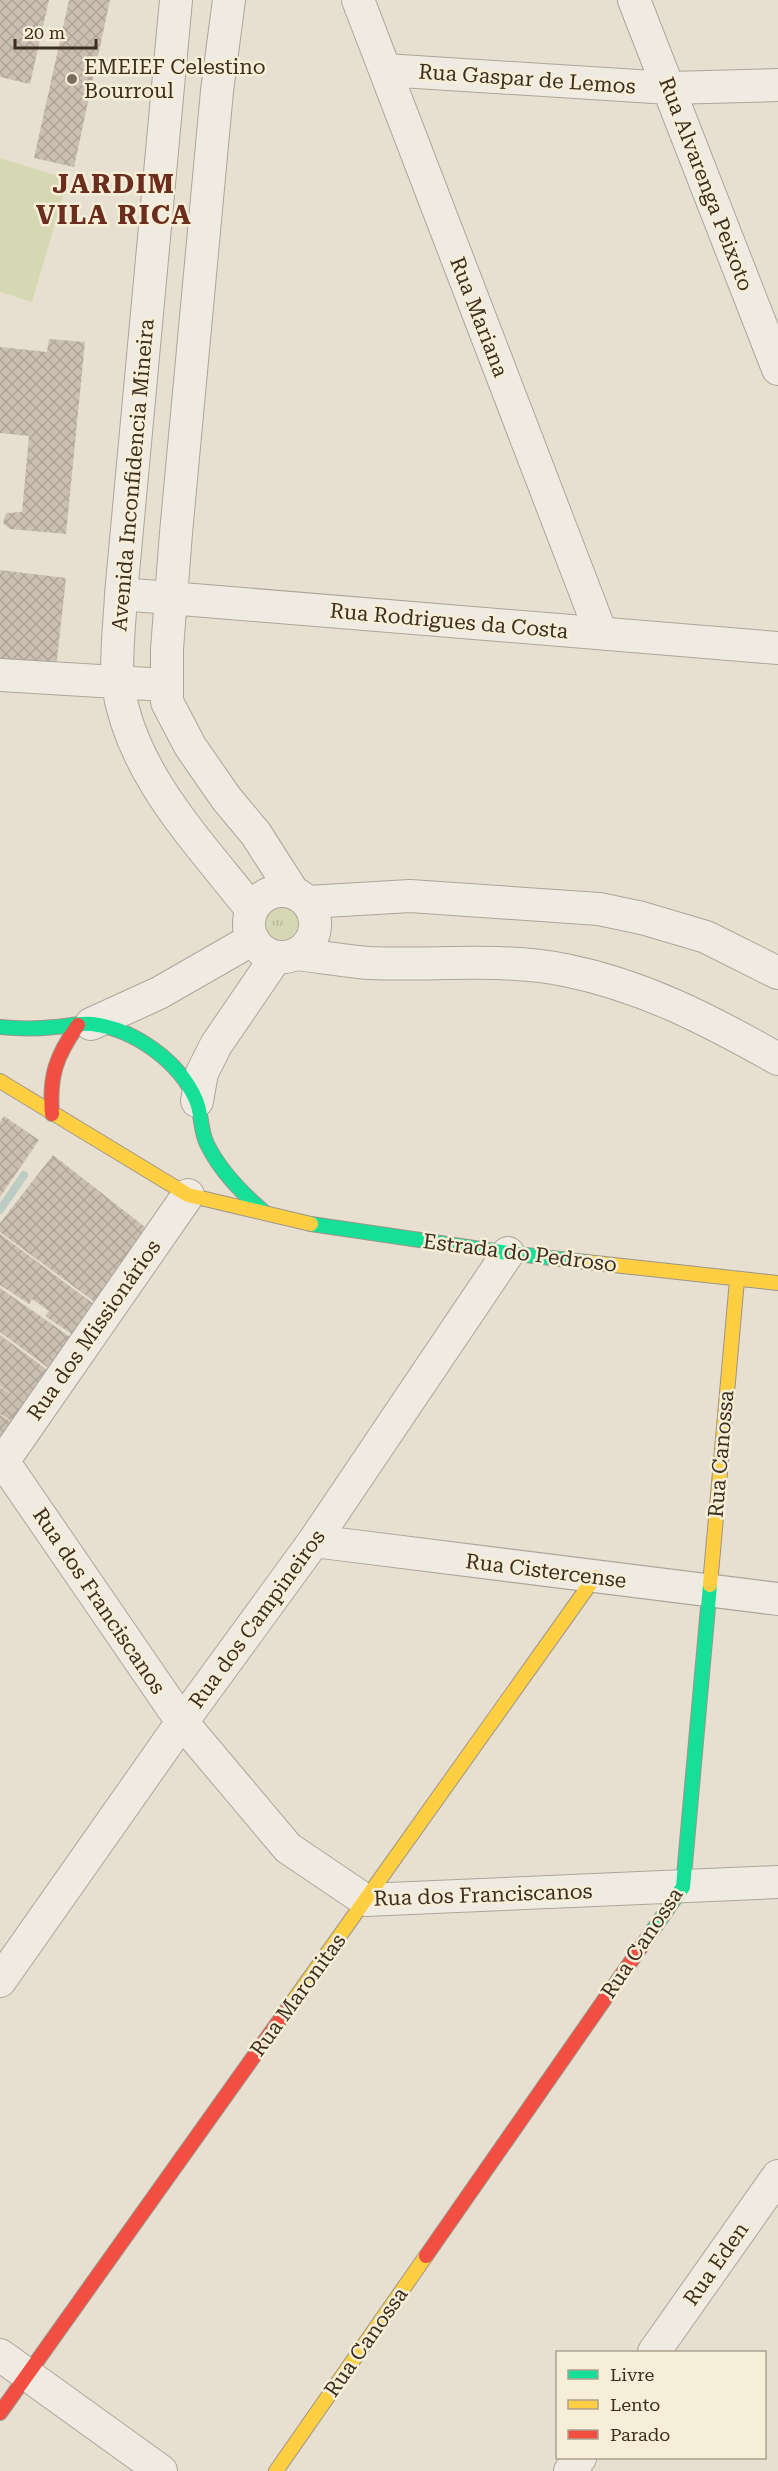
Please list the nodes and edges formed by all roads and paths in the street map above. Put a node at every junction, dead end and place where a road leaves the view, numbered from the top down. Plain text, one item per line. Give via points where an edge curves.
1 (177, 0) edge
2 (229, 0) edge
3 (358, 0) edge
4 (634, 0) edge
5 (385, 70) junction
6 (778, 85) edge
7 (669, 88) junction
8 (778, 369) edge
9 (121, 594) junction
10 (172, 598) junction
11 (601, 633) junction
12 (778, 648) edge
13 (0, 675) edge
14 (118, 682) junction
15 (166, 685) junction
16 (301, 897) junction
17 (269, 940) junction
18 (778, 973) edge
19 (84, 1025) junction
20 (0, 1027) edge
21 (778, 1059) edge
22 (0, 1081) edge
23 (198, 1113) junction
24 (52, 1114) junction
25 (199, 1152) dead end
26 (189, 1190) junction
27 (264, 1212) junction
28 (508, 1253) junction
29 (736, 1280) junction
30 (778, 1283) edge
31 (2, 1464) edge
32 (315, 1541) junction
33 (596, 1577) junction
34 (709, 1592) junction
35 (778, 1599) edge
36 (182, 1722) junction
37 (778, 1882) edge
38 (682, 1887) junction
39 (365, 1900) junction
40 (0, 1981) edge
41 (778, 2176) edge
42 (655, 2351) edge
43 (0, 2355) edge
44 (27, 2374) junction
45 (0, 2412) edge
46 (161, 2471) edge
47 (276, 2471) edge

1 - 9 street, Avenida Inconfidencia Mineira
2 - 10 street via 217,91
3 - 5 street, Rua Mariana
4 - 7 street, Rua Alvarenga Peixoto
5 - 7 street, Rua Gaspar de Lemos
5 - 11 street, Rua Mariana
6 - 7 street, Rua Gaspar de Lemos
7 - 8 street, Rua Alvarenga Peixoto
9 - 10 street, Rua Rodrigues da Costa
9 - 14 street, Avenida Inconfidencia Mineira
10 - 11 street, Rua Rodrigues da Costa
10 - 15 street
11 - 12 street, Rua Rodrigues da Costa
13 - 14 street
14 - 15 street
14 - 17 street, Avenida Inconfidencia Mineira via 125,722 158,790
15 - 16 street via 167,702 190,746
16 - 17 street via 274,891 257,902
16 - 17 street via 314,913 316,925 307,947
16 - 18 street via 410,896 599,909 706,937
17 - 19 street
17 - 21 street via 368,963 508,964 563,970 616,982 666,1000
17 - 23 street via 202,1072
19 - 20 street, Estrada do Pedroso via 29,1030
19 - 23 street, Estrada do Pedroso via 118,1031 158,1052 185,1081
19 - 24 street via 60,1049 52,1073
22 - 24 street, Estrada do Pedroso
23 - 25 street
23 - 27 street, Estrada do Pedroso via 212,1153 230,1181
24 - 26 street, Estrada do Pedroso
26 - 27 street, Estrada do Pedroso
26 - 31 street, Rua dos Missionários
27 - 28 street, Estrada do Pedroso via 301,1222
28 - 29 street, Estrada do Pedroso
28 - 32 street, Rua dos Campineiros
29 - 30 street, Estrada do Pedroso
29 - 34 street, Rua Canossa
31 - 36 street, Rua dos Franciscanos
32 - 33 street, Rua Cistercense
32 - 36 street, Rua dos Campineiros
33 - 34 street, Rua Cistercense
33 - 39 street, Rua Maronitas
34 - 35 street, Rua Cistercense
34 - 38 street, Rua Canossa
36 - 39 street, Rua dos Franciscanos via 288,1848
36 - 40 street, Rua dos Campineiros
37 - 38 street, Rua dos Franciscanos
38 - 39 street, Rua dos Franciscanos
38 - 47 street, Rua Canossa
39 - 44 street, Rua Maronitas
41 - 42 street, Rua Eden
43 - 44 street
44 - 45 street, Rua Maronitas
44 - 46 street

